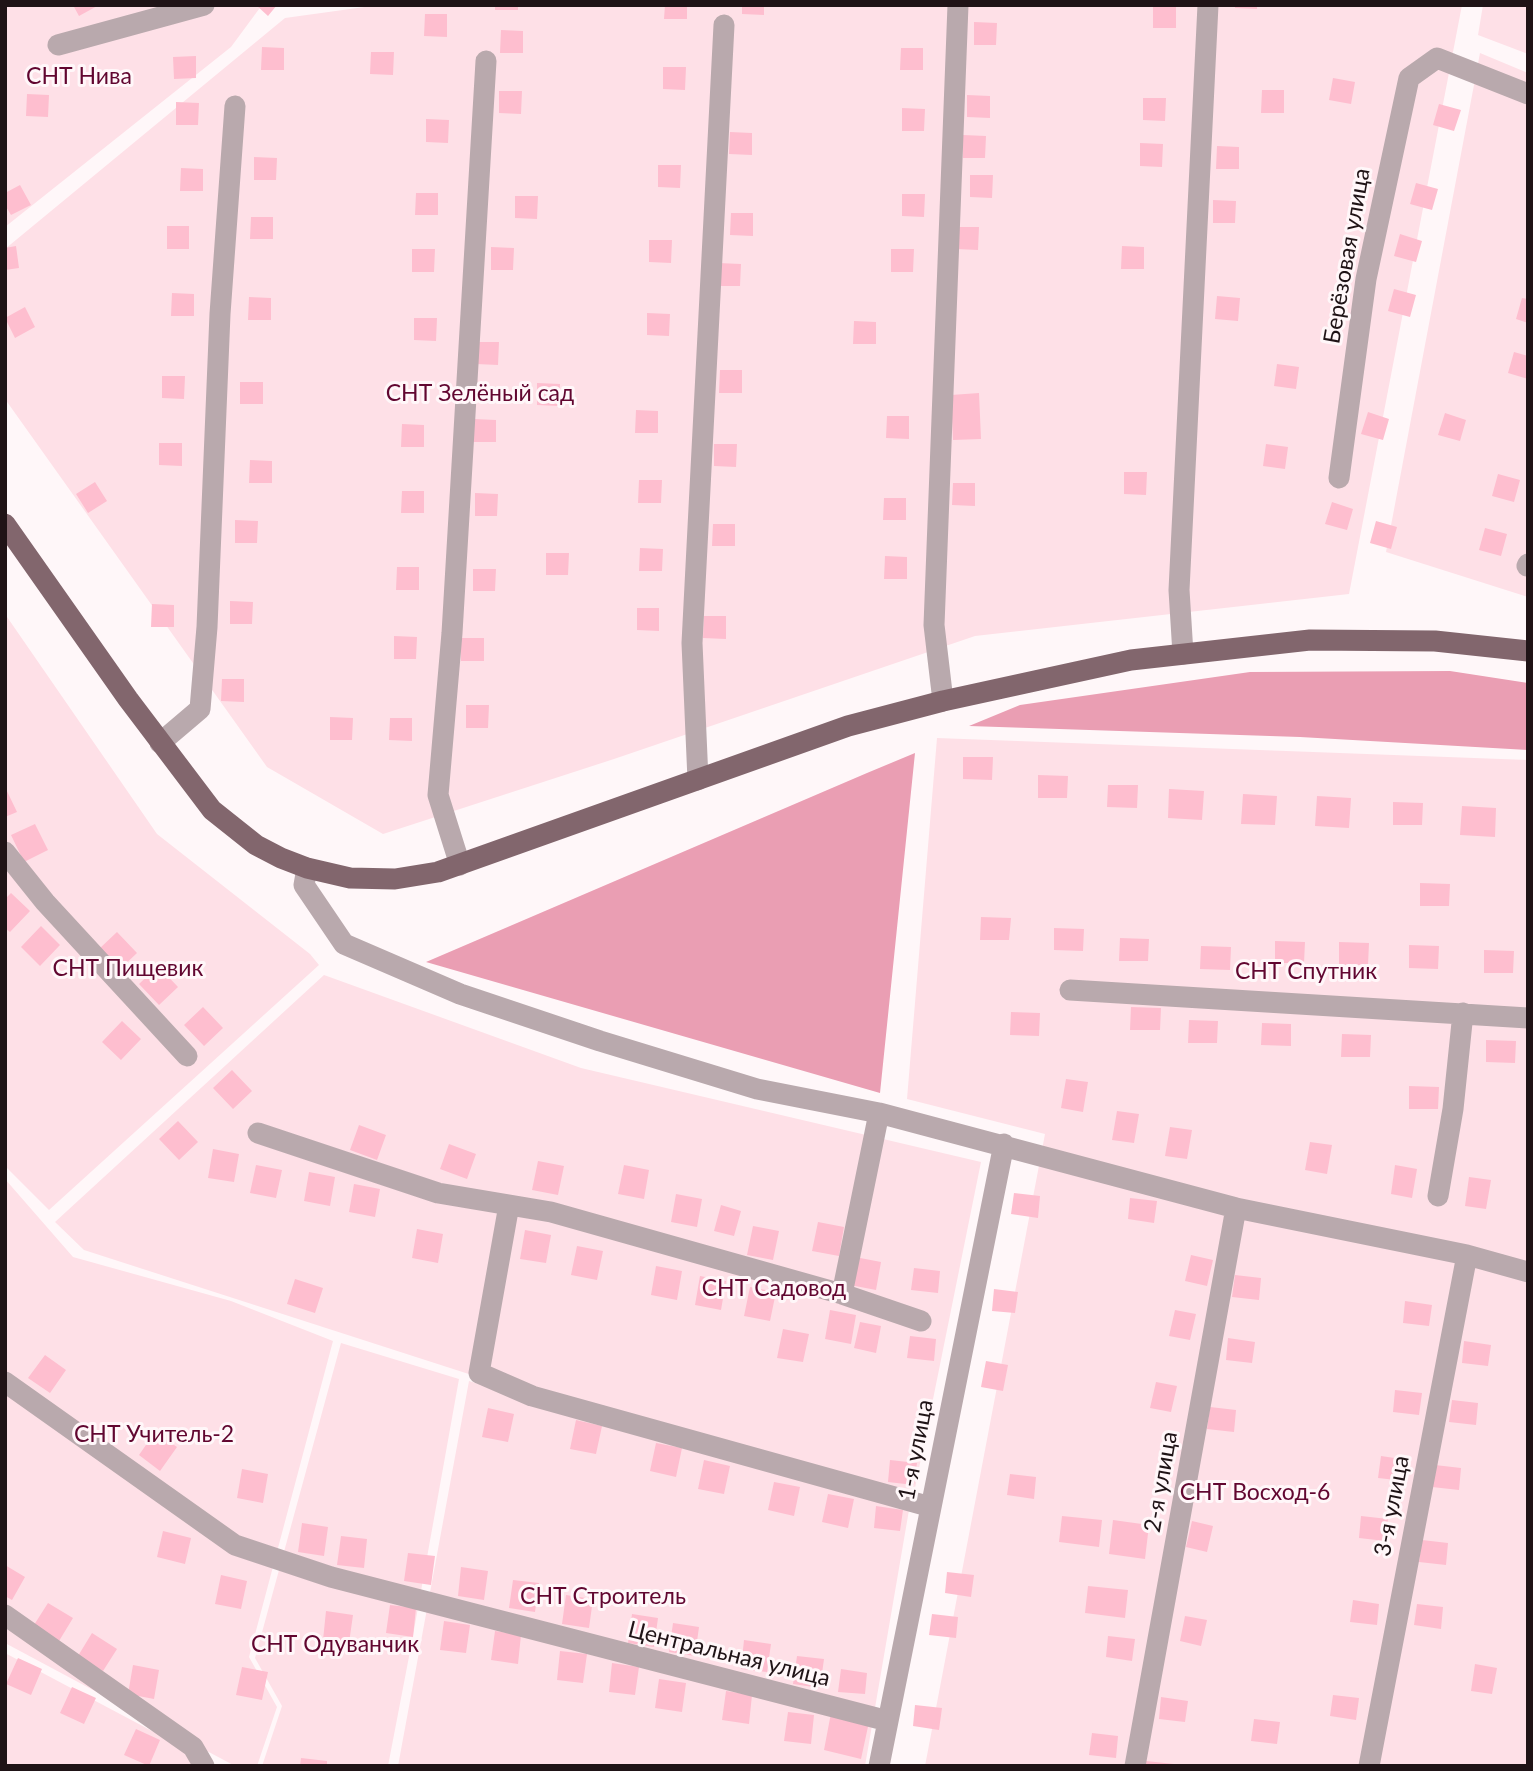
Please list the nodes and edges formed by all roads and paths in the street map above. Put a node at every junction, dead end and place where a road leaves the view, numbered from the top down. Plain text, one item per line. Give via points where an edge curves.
1 (205, 5) edge
2 (958, 5) edge
3 (1208, 5) edge
4 (724, 25) dead end
5 (58, 45) dead end
6 (486, 61) dead end
7 (1528, 94) edge
8 (235, 106) dead end
9 (1339, 478) dead end
10 (5, 524) edge
11 (1528, 650) edge
12 (1183, 654) junction
13 (943, 701) junction
14 (160, 743) junction
15 (698, 780) junction
16 (5, 852) edge
17 (460, 865) junction
18 (307, 869) junction
19 (1070, 990) dead end
20 (1462, 1013) junction
21 (1528, 1018) edge
22 (187, 1056) dead end
23 (879, 1113) junction
24 (258, 1133) dead end
25 (1004, 1144) junction
26 (1438, 1196) dead end
27 (509, 1205) junction
28 (1236, 1208) junction
29 (1467, 1255) junction
30 (1528, 1272) edge
31 (842, 1294) junction
32 (921, 1321) dead end
33 (5, 1382) edge
34 (931, 1507) junction
35 (5, 1615) edge
36 (888, 1721) junction
37 (204, 1766) edge
38 (879, 1766) edge
39 (1135, 1766) edge
40 (1368, 1766) edge

1 - 5 street
2 - 13 street via 934,625
3 - 12 street via 1179,590
4 - 15 street via 692,643
6 - 17 street via 438,795
7 - 9 street, Берёзовая улица via 1437,58 1409,78 1366,279
8 - 14 street via 200,709
10 - 14 main road
11 - 12 main road via 1435,641 1310,640
12 - 13 main road via 1131,660
13 - 15 main road via 848,726
14 - 18 main road via 194,789 233,829
15 - 17 main road
16 - 22 street
17 - 18 main road via 395,879 350,878
18 - 23 street via 304,885 344,944 460,994 757,1089
19 - 20 street
20 - 21 street
20 - 26 street via 1453,1109
23 - 25 street
23 - 31 street
24 - 27 street via 438,1193
25 - 28 street
25 - 34 street, 1-я улица
27 - 31 street via 551,1212
27 - 34 street via 479,1373 532,1396
28 - 29 street
28 - 39 street, 2-я улица
29 - 30 street
29 - 40 street, 3-я улица
31 - 32 street
33 - 36 street, Центральная улица via 235,1545 331,1577
34 - 36 street, 1-я улица
35 - 37 street via 193,1747
36 - 38 street, 1-я улица

